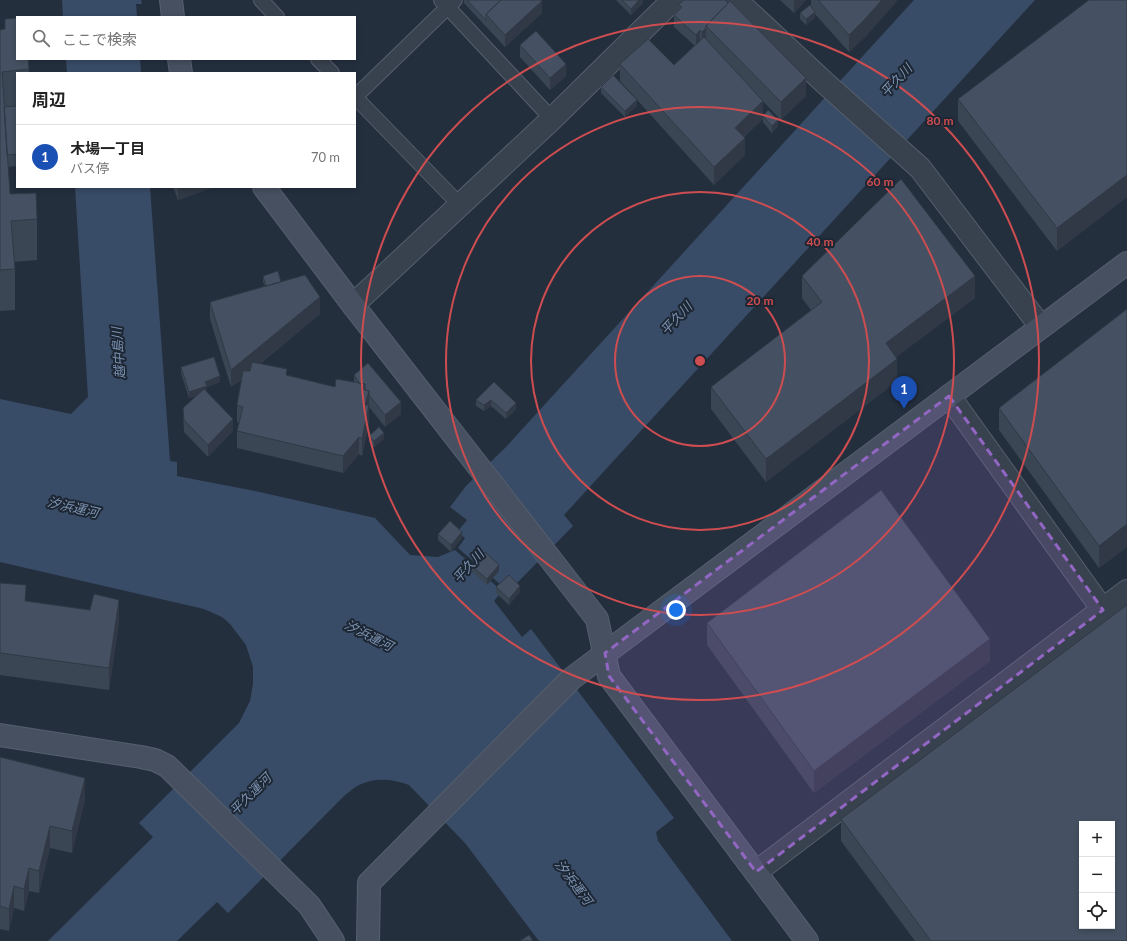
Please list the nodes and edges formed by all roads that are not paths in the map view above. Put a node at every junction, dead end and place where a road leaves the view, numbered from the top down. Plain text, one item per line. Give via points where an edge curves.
1 (171, 0) edge
2 (261, 0) edge
3 (673, 0) edge
4 (736, 0) edge
5 (448, 2) edge
6 (173, 16) edge
7 (277, 16) edge
8 (179, 60) edge
9 (319, 60) edge
10 (181, 72) edge
11 (331, 72) edge
12 (356, 96) edge
13 (356, 98) edge
14 (552, 119) junction
15 (265, 188) edge
16 (460, 206) junction
17 (1127, 263) edge
18 (354, 305) junction
19 (1041, 327) junction
20 (949, 396) junction
21 (1127, 591) edge
22 (1103, 610) junction
23 (604, 653) junction
24 (0, 735) edge
25 (756, 872) junction
26 (333, 941) edge
27 (368, 941) edge
28 (807, 941) edge

1 - 6 street
2 - 7 lane
3 - 14 street
4 - 19 street via 920,168
5 - 12 lane
5 - 14 lane
8 - 10 street
9 - 11 lane
13 - 16 lane
14 - 16 street
15 - 18 street
16 - 18 street
17 - 19 street
18 - 23 street via 597,619
19 - 20 street
20 - 22 street
20 - 23 street
21 - 22 street
22 - 25 street
23 - 25 street via 609,676
23 - 27 street via 571,678 368,883
24 - 26 street via 141,757 167,766 309,905
25 - 28 street

